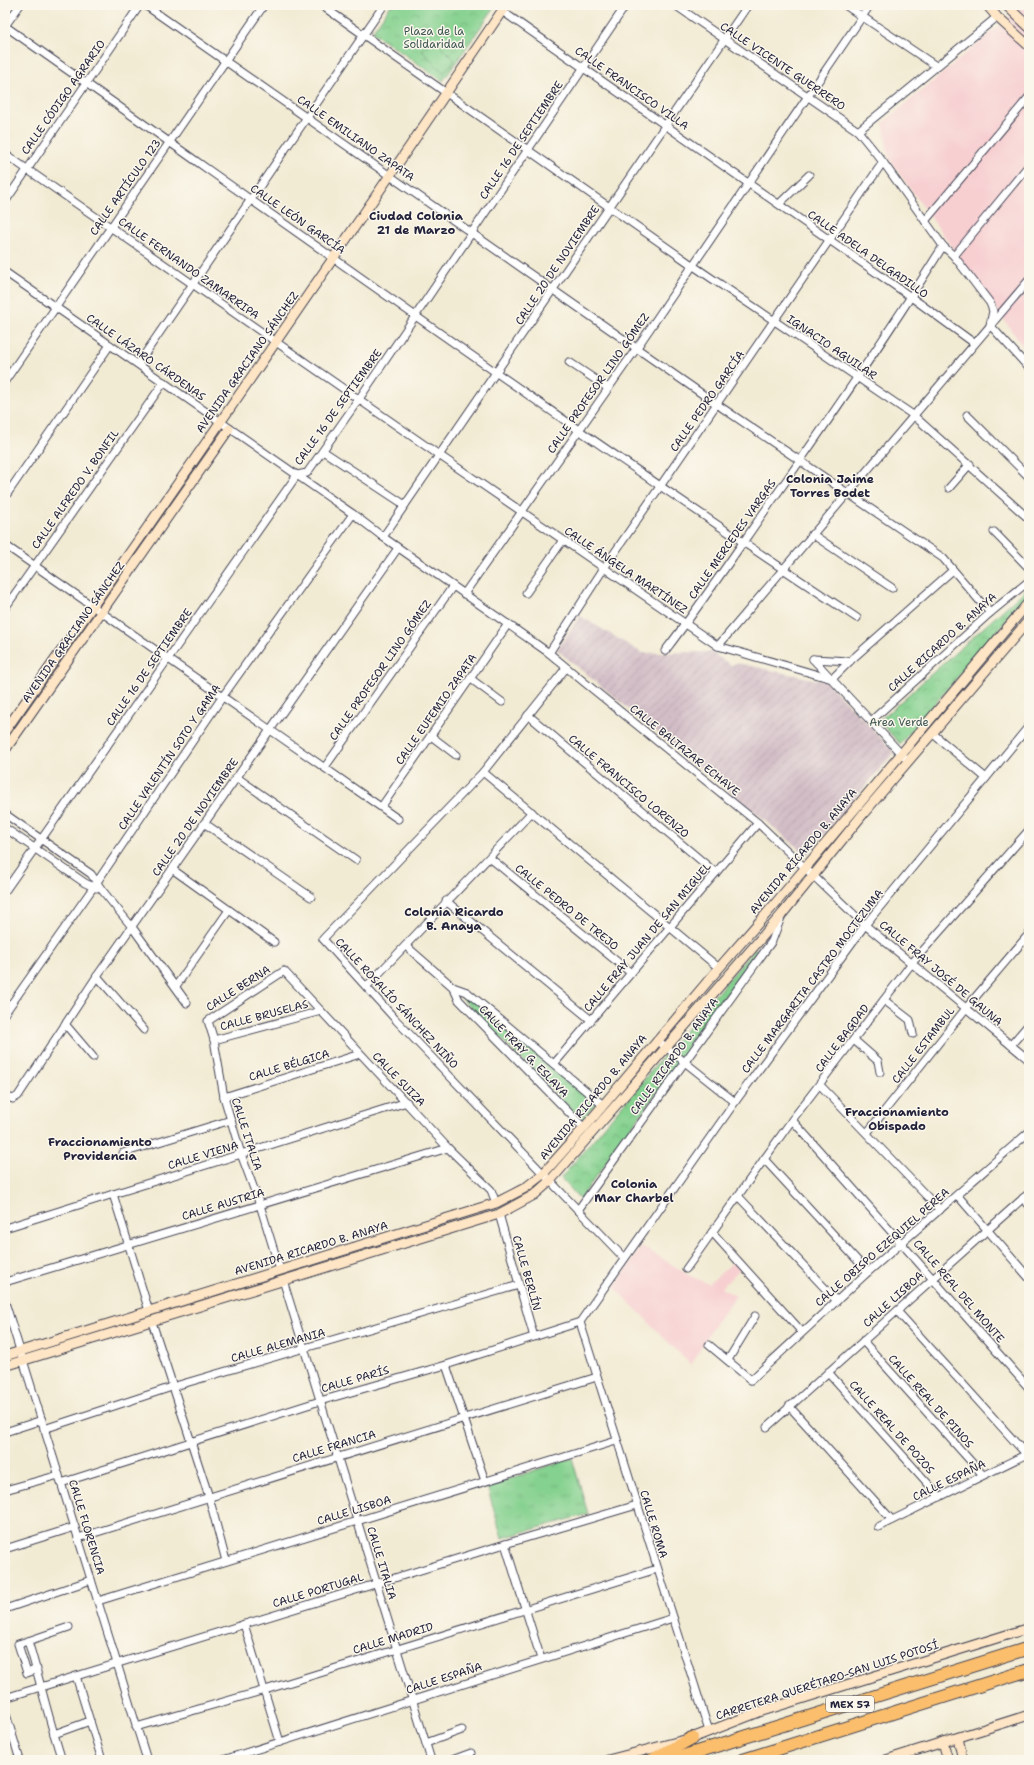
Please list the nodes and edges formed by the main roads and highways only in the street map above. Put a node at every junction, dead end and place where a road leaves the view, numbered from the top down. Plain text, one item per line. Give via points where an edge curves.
1 (987, 5) edge
2 (1009, 6) edge
3 (504, 8) edge
4 (997, 17) junction
5 (1029, 27) edge
6 (1029, 46) edge
7 (228, 429) road end
8 (1029, 602) edge
9 (1029, 620) edge
10 (5, 732) edge
11 (5, 750) edge
12 (855, 807) junction
13 (863, 814) junction
14 (331, 1254) junction
15 (334, 1265) junction
16 (229, 1286) junction
17 (233, 1296) junction
18 (5, 1356) edge
19 (5, 1366) edge
20 (1029, 1628) edge
21 (1029, 1648) edge
22 (1029, 1670) edge
23 (1029, 1716) edge
24 (692, 1738) junction
25 (958, 1738) junction
26 (943, 1742) junction
27 (608, 1760) edge
28 (652, 1760) edge
29 (671, 1760) edge
30 (743, 1760) edge
31 (886, 1760) edge
32 (948, 1760) edge
33 (963, 1760) edge

1 - 4 main road
2 - 4 main road
2 - 5 main road
3 - 10 main road, AVENIDA GRACIANO SÁNCHEZ via 277,342
4 - 6 main road
7 - 11 main road, AVENIDA GRACIANO SÁNCHEZ
8 - 12 main road, AVENIDA RICARDO B. ANAYA
9 - 13 main road, AVENIDA RICARDO B. ANAYA
12 - 13 main road
12 - 14 main road, AVENIDA RICARDO B. ANAYA via 543,1174 496,1203
13 - 15 main road, AVENIDA RICARDO B. ANAYA via 783,913 550,1181 534,1194 499,1214
14 - 15 main road
14 - 16 main road, AVENIDA RICARDO B. ANAYA
15 - 17 main road, AVENIDA RICARDO B. ANAYA
16 - 17 main road
16 - 18 main road, AVENIDA RICARDO B. ANAYA
17 - 19 main road, AVENIDA RICARDO B. ANAYA
20 - 24 main road, CARRETERA QUERÉTARO-SAN LUIS POTOSÍ via 759,1712
21 - 29 highway, MEX 57
22 - 30 highway, MEX 57
23 - 25 main road
24 - 27 main road, CARRETERA QUERÉTARO-SAN LUIS POTOSÍ
24 - 28 highway
25 - 26 main road
25 - 33 main road
26 - 31 main road
26 - 32 main road

